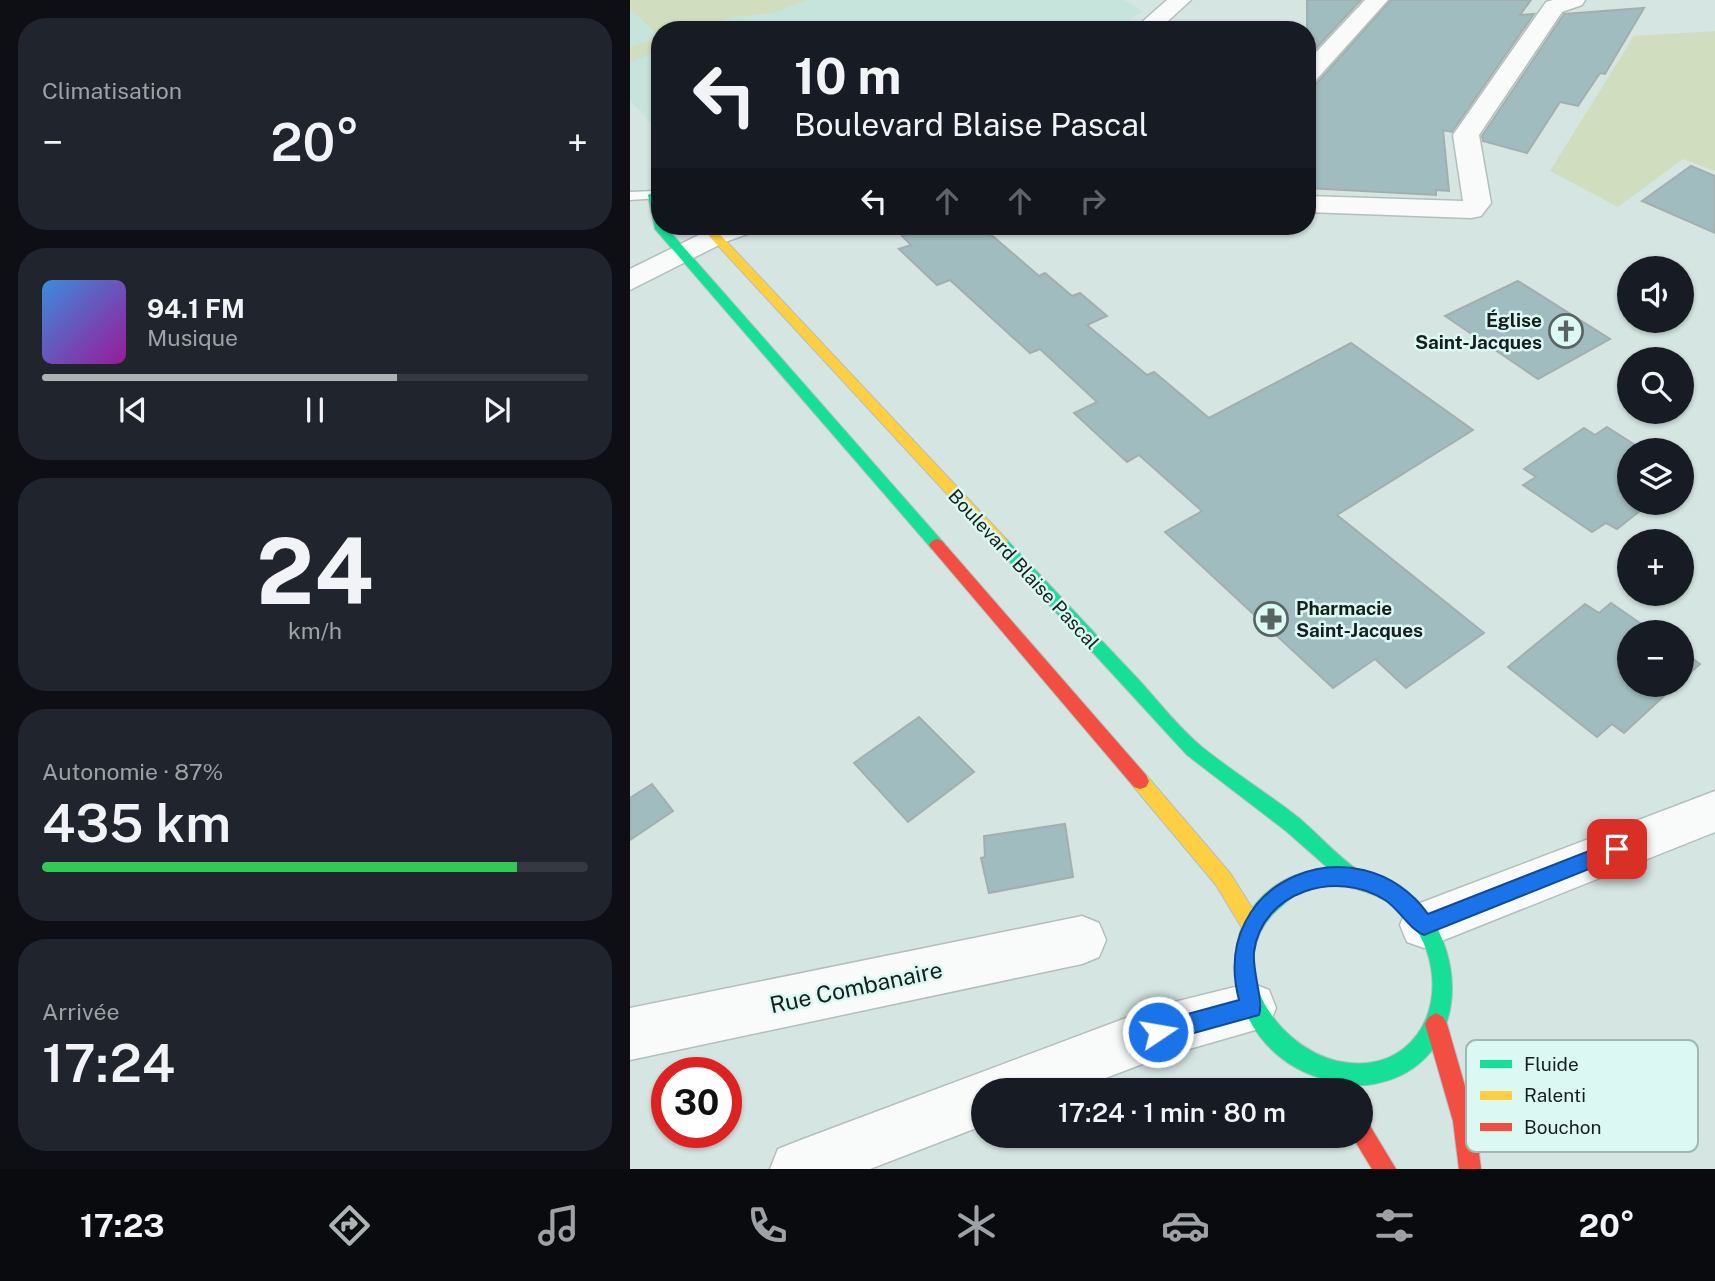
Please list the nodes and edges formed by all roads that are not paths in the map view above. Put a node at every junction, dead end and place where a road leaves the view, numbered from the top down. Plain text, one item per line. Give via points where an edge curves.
1 (1180, 0) edge
2 (1377, 0) edge
3 (1568, 0) edge
4 (1574, 0) edge
5 (1155, 21) edge
6 (1316, 66) edge
7 (638, 180) dead end
8 (651, 192) edge
9 (630, 196) edge
10 (651, 197) edge
11 (1316, 204) edge
12 (665, 235) edge
13 (706, 235) edge
14 (715, 235) edge
15 (682, 253) junction
16 (630, 281) edge
17 (1715, 811) edge
18 (1355, 879) junction
19 (1424, 925) junction
20 (1252, 926) junction
21 (1082, 940) dead end
22 (1251, 1008) junction
23 (1436, 1024) junction
24 (630, 1034) edge
25 (1318, 1070) junction
26 (1037, 1078) edge
27 (1324, 1078) edge
28 (971, 1103) edge
29 (1466, 1137) edge
30 (1371, 1148) edge
31 (798, 1169) edge
32 (1385, 1169) edge

1 - 5 street
2 - 6 street
3 - 4 street
3 - 11 street via 1554,7 1465,135 1477,202 1471,210
7 - 8 street
9 - 10 lane
12 - 15 street
13 - 15 street
14 - 18 street, Boulevard Blaise Pascal via 1193,750 1293,825
15 - 16 street
15 - 20 street via 1223,879
17 - 19 street
18 - 19 street, Boulevard Blaise Pascal via 1391,893
18 - 20 street, Boulevard Blaise Pascal via 1312,879 1287,888 1267,904
19 - 23 street, Boulevard Blaise Pascal via 1441,962 1444,990
20 - 22 street, Boulevard Blaise Pascal via 1244,951 1244,980
21 - 24 street, Rue Combanaire
22 - 25 street, Boulevard Blaise Pascal via 1290,1056
22 - 26 street via 1158,1032
23 - 25 street, Boulevard Blaise Pascal via 1426,1042 1404,1062 1378,1073 1348,1077
23 - 29 street, Boulevard Blaise Pascal
25 - 27 street, Boulevard Blaise Pascal
28 - 31 street
30 - 32 street

